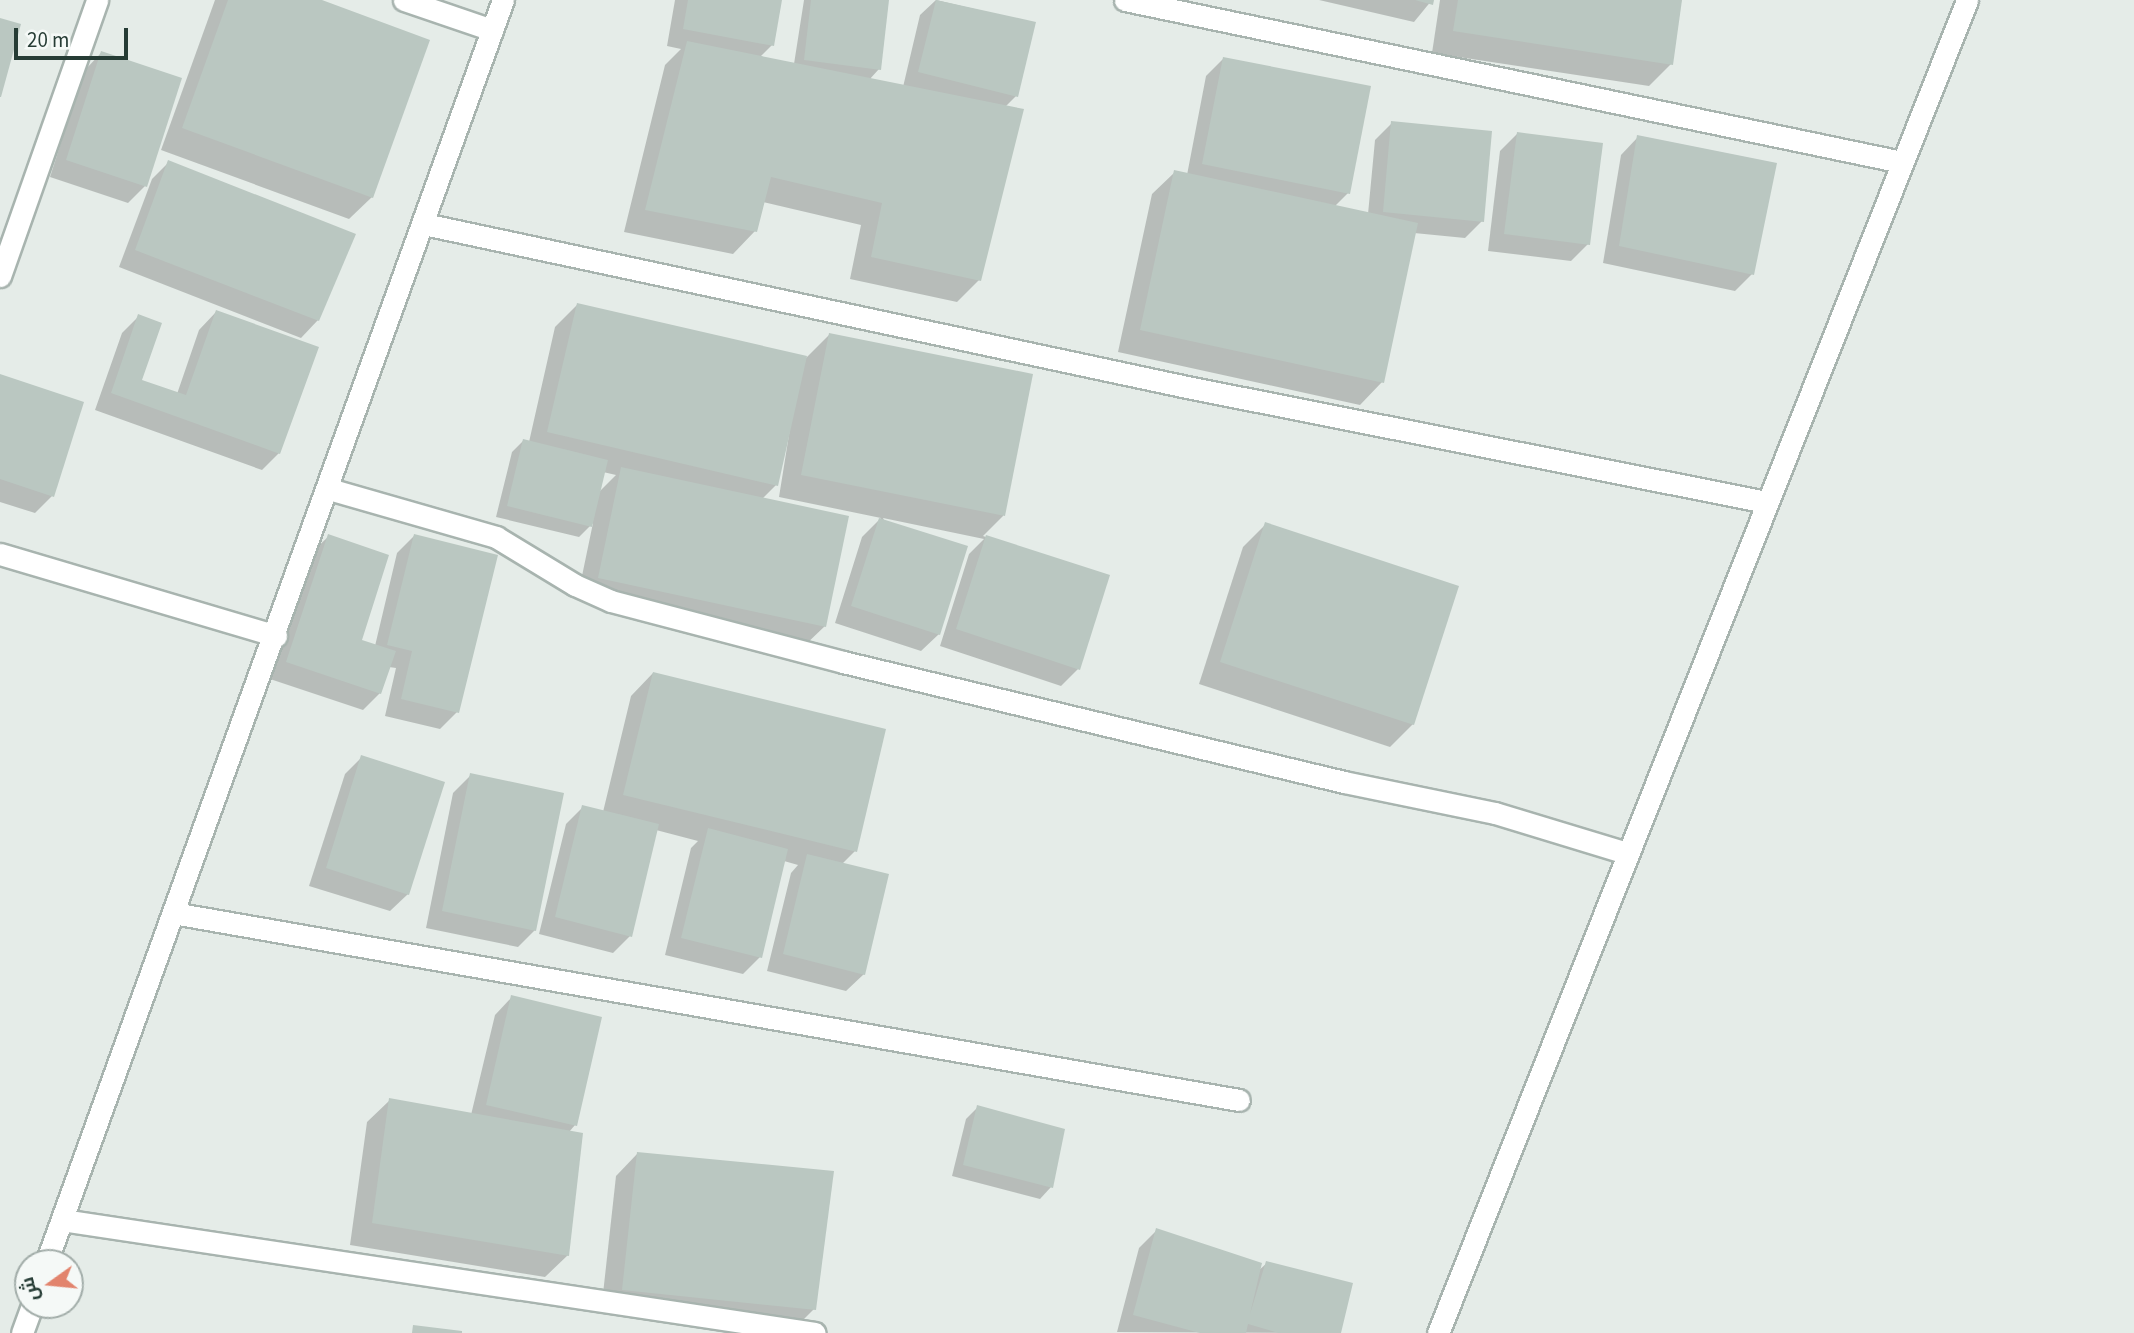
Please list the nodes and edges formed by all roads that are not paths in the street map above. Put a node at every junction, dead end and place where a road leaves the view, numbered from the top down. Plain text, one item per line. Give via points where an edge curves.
1 (97, 0) edge
2 (404, 0) edge
3 (503, 0) edge
4 (1125, 0) edge
5 (1967, 0) edge
6 (492, 30) junction
7 (1902, 162) junction
8 (424, 224) junction
9 (0, 276) edge
10 (329, 489) junction
11 (1766, 502) junction
12 (0, 554) edge
13 (276, 636) junction
14 (1628, 853) junction
15 (173, 913) junction
16 (1239, 1100) dead end
17 (62, 1220) junction
18 (52, 1249) edge
19 (815, 1333) edge
20 (1438, 1333) edge

1 - 9 street
2 - 6 street
3 - 6 street
4 - 7 street
5 - 7 street
6 - 8 street
7 - 11 street
8 - 10 street
8 - 11 street via 1195,389
10 - 13 street
10 - 14 street via 496,537 575,585 622,604 843,662 1344,782 1494,813
11 - 14 street
12 - 13 street
13 - 15 street
14 - 20 street
15 - 16 street
15 - 17 street
17 - 18 street
17 - 19 street

